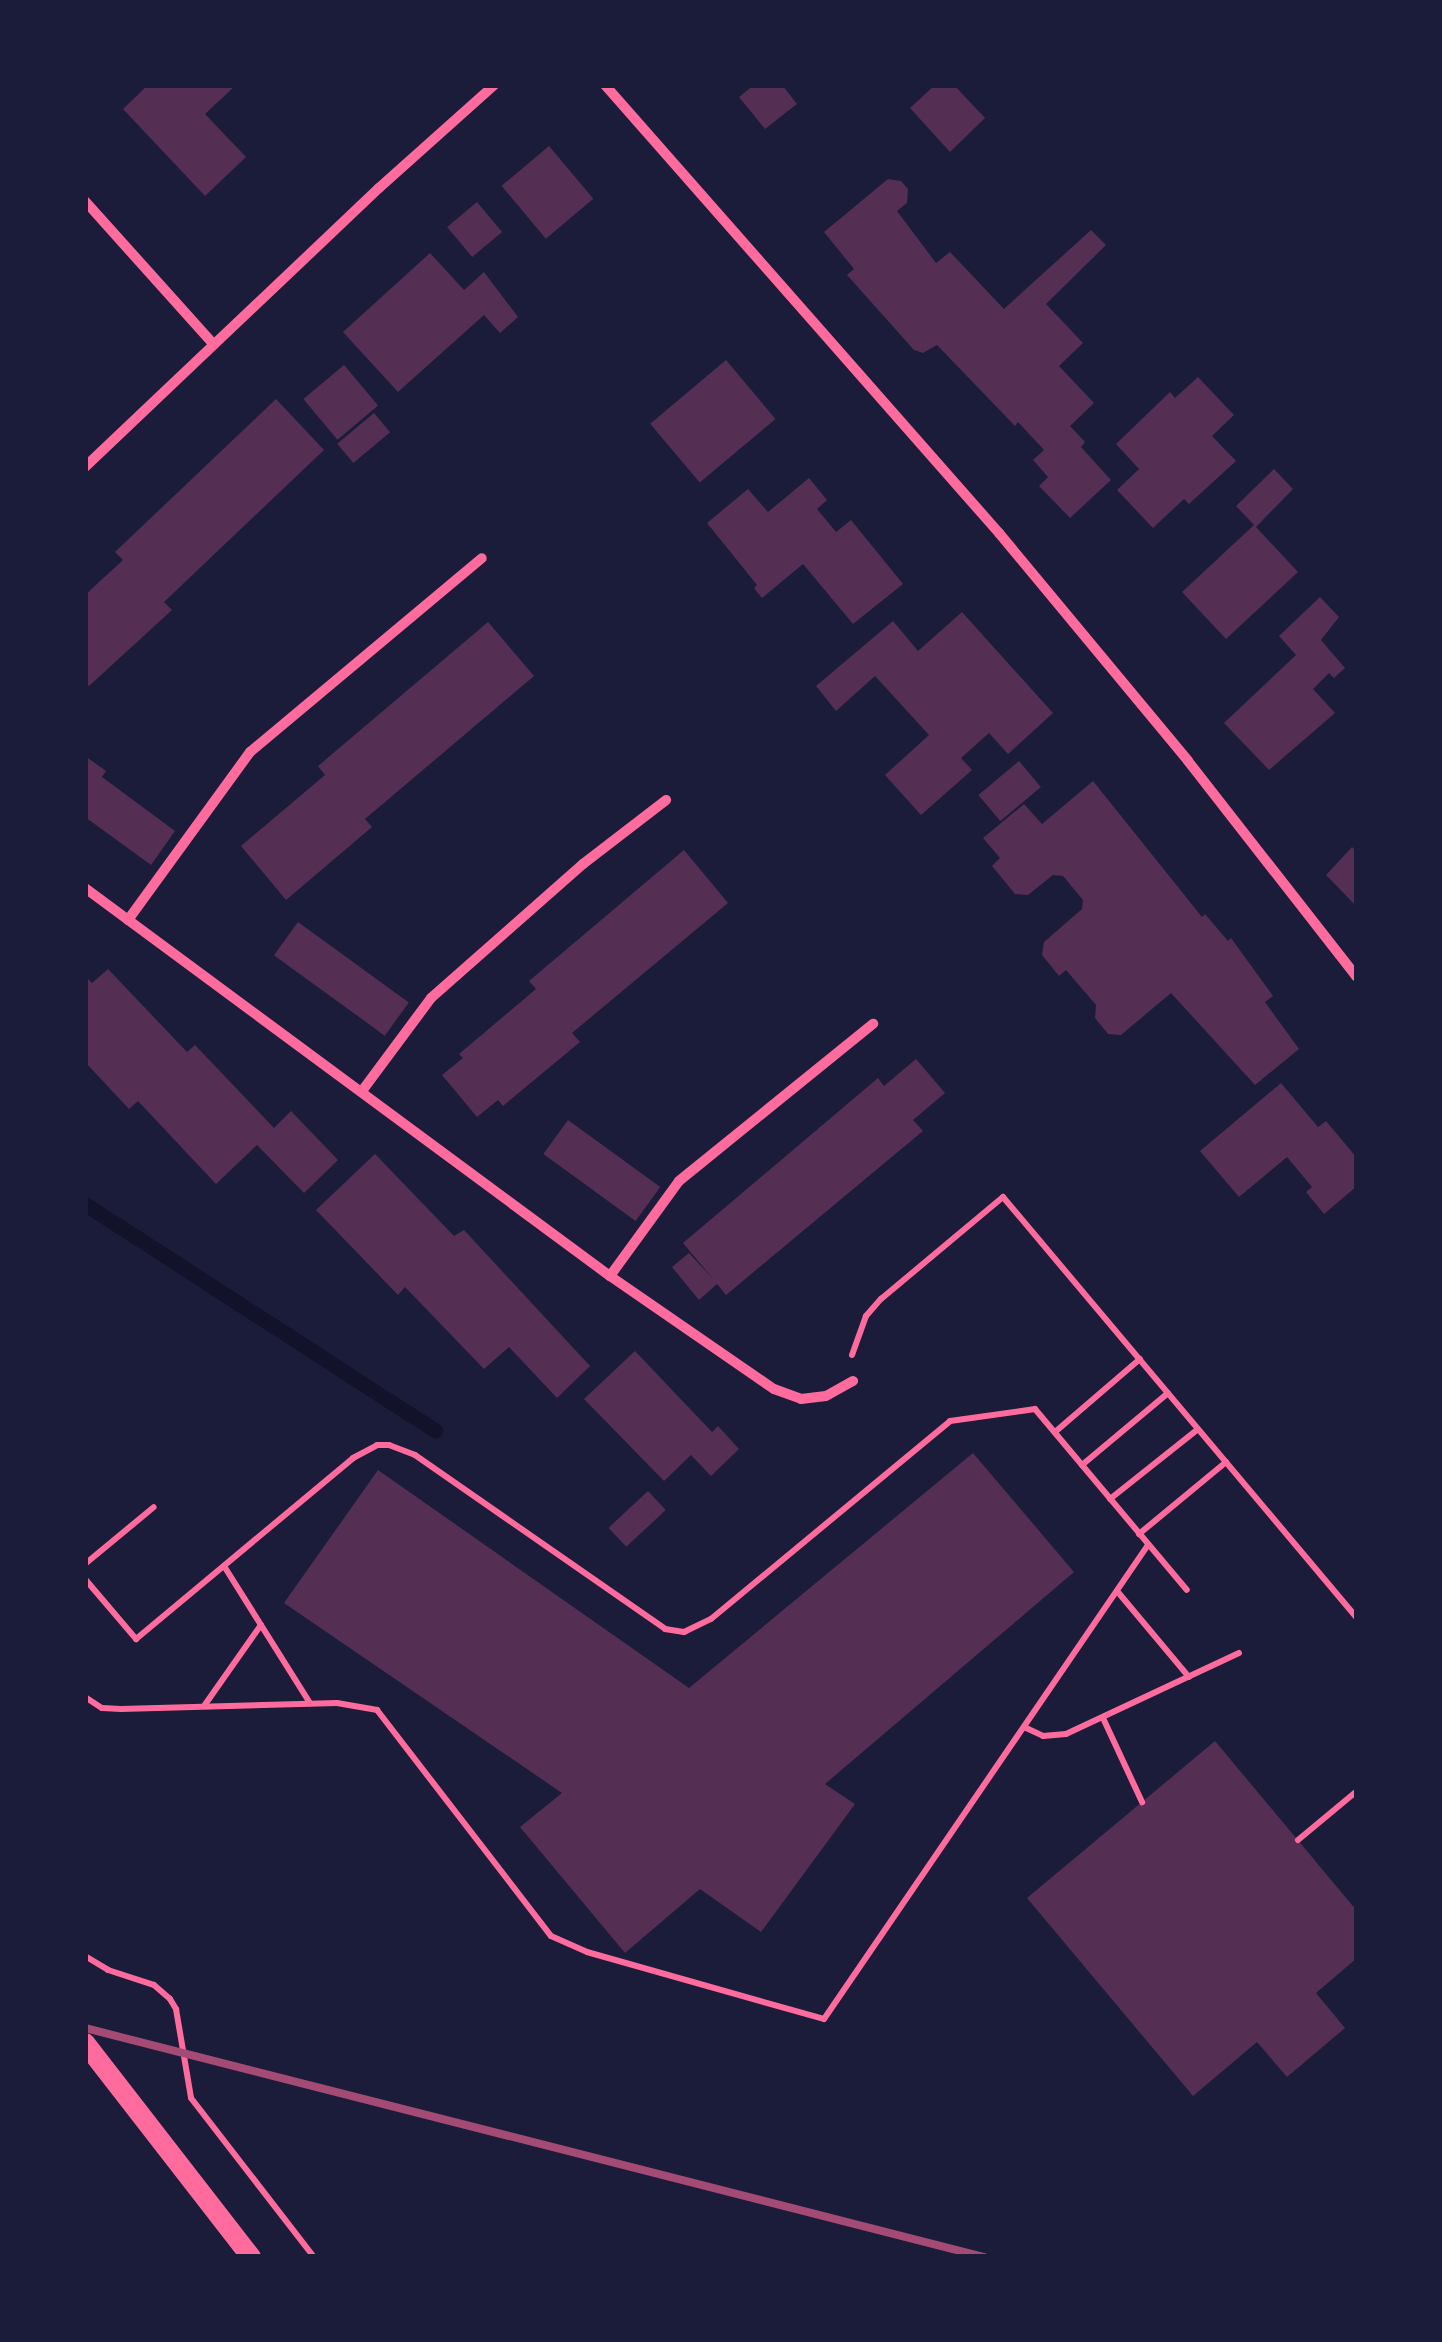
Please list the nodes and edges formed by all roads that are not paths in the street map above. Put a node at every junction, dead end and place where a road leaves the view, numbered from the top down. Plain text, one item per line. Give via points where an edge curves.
1 (494, 85) edge
2 (606, 85) edge
3 (85, 201) edge
4 (214, 345) junction
5 (85, 467) edge
6 (482, 558) dead end
7 (666, 800) dead end
8 (85, 888) edge
9 (128, 920) junction
10 (1357, 977) edge
11 (874, 1024) dead end
12 (362, 1091) junction
13 (610, 1276) junction
14 (853, 1381) road end
15 (85, 2043) edge
16 (251, 2257) edge

1 - 4 street
2 - 10 street via 999,533
3 - 4 street
4 - 5 street
6 - 9 street via 250,752
7 - 12 street via 431,998
8 - 9 street
9 - 12 street
11 - 13 street via 679,1182
12 - 13 street
13 - 14 street via 774,1388 802,1398 826,1396
15 - 16 main road

